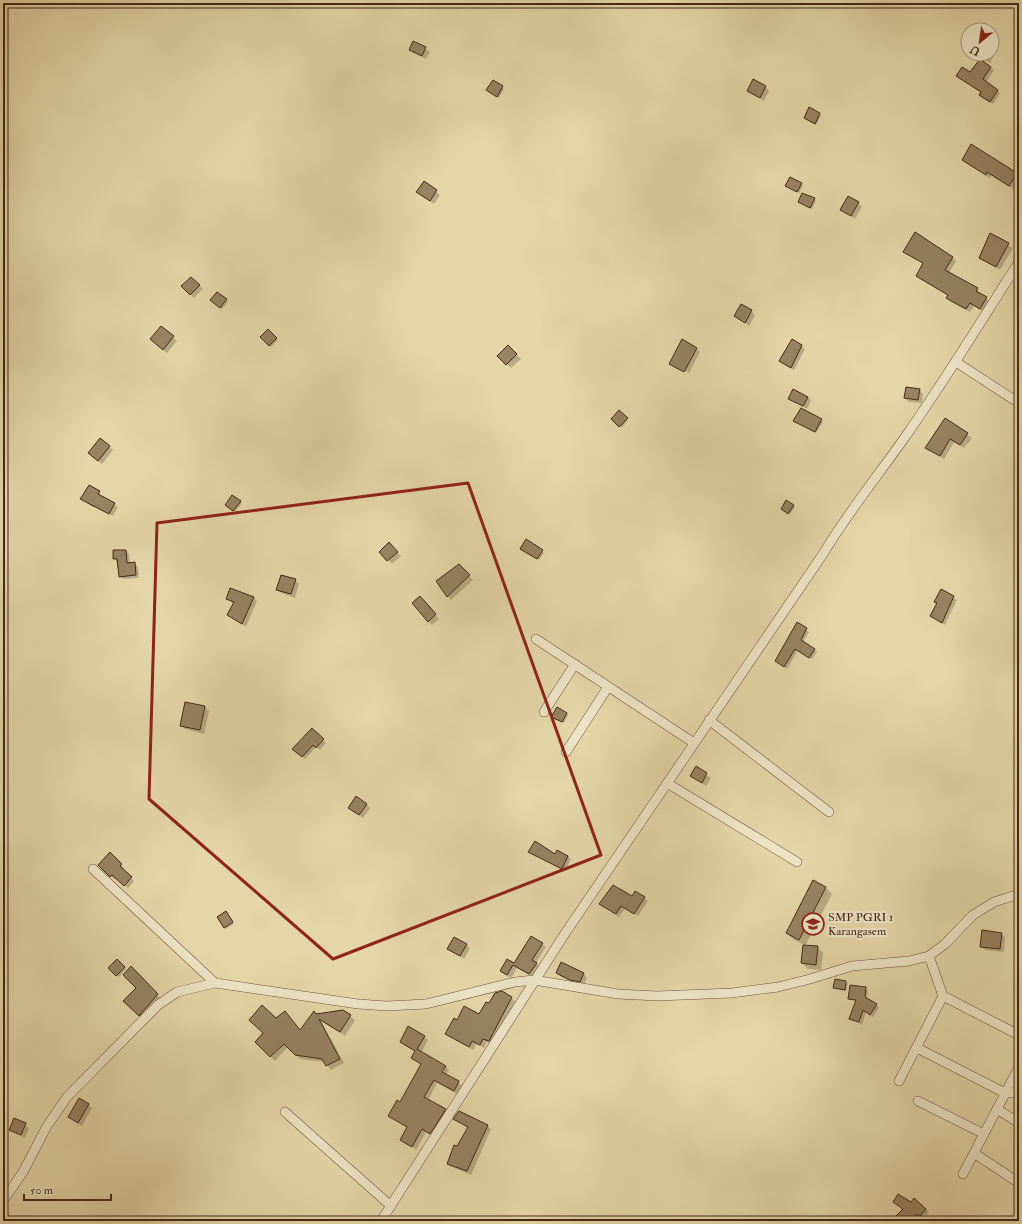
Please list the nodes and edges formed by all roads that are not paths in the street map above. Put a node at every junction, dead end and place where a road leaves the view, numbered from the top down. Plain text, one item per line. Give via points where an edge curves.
1 (1019, 262) edge
2 (956, 362) junction
3 (1019, 403) edge
4 (536, 639) dead end
5 (574, 664) junction
6 (608, 687) junction
7 (544, 712) dead end
8 (709, 720) junction
9 (694, 743) junction
10 (566, 752) dead end
11 (667, 783) junction
12 (829, 812) dead end
13 (797, 862) dead end
14 (93, 869) dead end
15 (1019, 894) edge
16 (929, 956) junction
17 (534, 980) junction
18 (215, 983) junction
19 (943, 996) junction
20 (1019, 1035) edge
21 (917, 1048) junction
22 (1019, 1067) edge
23 (899, 1081) dead end
24 (1005, 1093) junction
25 (1019, 1093) edge
26 (918, 1101) dead end
27 (997, 1108) junction
28 (284, 1112) dead end
29 (1019, 1123) edge
30 (984, 1134) junction
31 (974, 1153) junction
32 (963, 1174) dead end
33 (1019, 1183) edge
34 (3, 1201) edge
35 (391, 1206) junction
36 (381, 1221) edge

1 - 2 street
2 - 3 street
2 - 8 street via 843,522
4 - 5 street
5 - 6 street
5 - 7 street
6 - 9 street
6 - 10 street
8 - 9 street
8 - 12 street
9 - 11 street
11 - 13 street
11 - 17 street
14 - 18 street
15 - 16 street via 994,902 973,915 945,944
16 - 17 street via 909,961 852,966 778,987 732,994 618,994
16 - 19 street
17 - 18 street via 515,982 426,1004 387,1006
17 - 35 street
18 - 34 street via 177,992 158,1005 89,1074 68,1097 48,1126 23,1172
19 - 20 street
19 - 21 street
21 - 23 street
21 - 24 street
22 - 24 street
24 - 25 street
24 - 27 street
26 - 30 street
27 - 29 street
27 - 30 street
28 - 35 street
30 - 31 street
31 - 32 street
31 - 33 street
35 - 36 street

